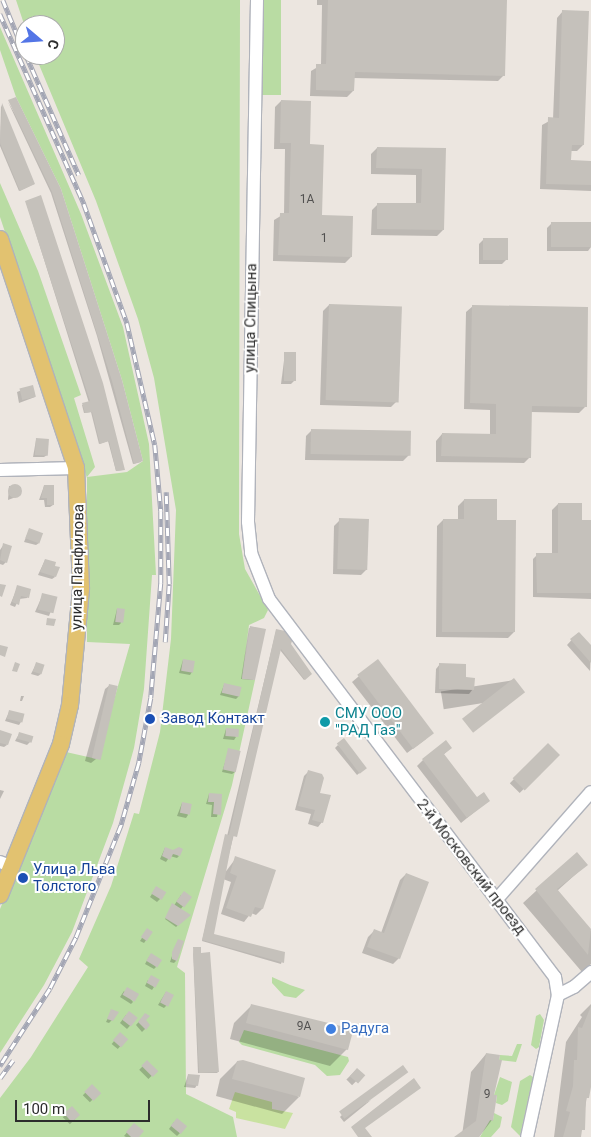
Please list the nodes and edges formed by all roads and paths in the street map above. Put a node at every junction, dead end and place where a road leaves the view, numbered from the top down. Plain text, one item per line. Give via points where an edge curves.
1 (257, 0) edge
2 (0, 239) edge
3 (76, 468) junction
4 (0, 470) edge
5 (282, 620) joint
6 (591, 792) edge
7 (6, 865) edge
8 (0, 894) edge
9 (497, 899) junction
10 (591, 972) edge
11 (558, 995) junction
12 (526, 1137) edge

1 - 5 street, улица Спицына via 248,522 251,553 261,583
2 - 3 main road, улица Панфилова
3 - 4 street
3 - 7 main road, улица Панфилова via 80,597 70,704 61,744
5 - 9 street, 2-й Московский проезд
6 - 9 street
7 - 8 main road, улица Панфилова
9 - 11 street, 2-й Московский проезд via 555,977
10 - 11 street
11 - 12 street, 2-й Московский проезд

